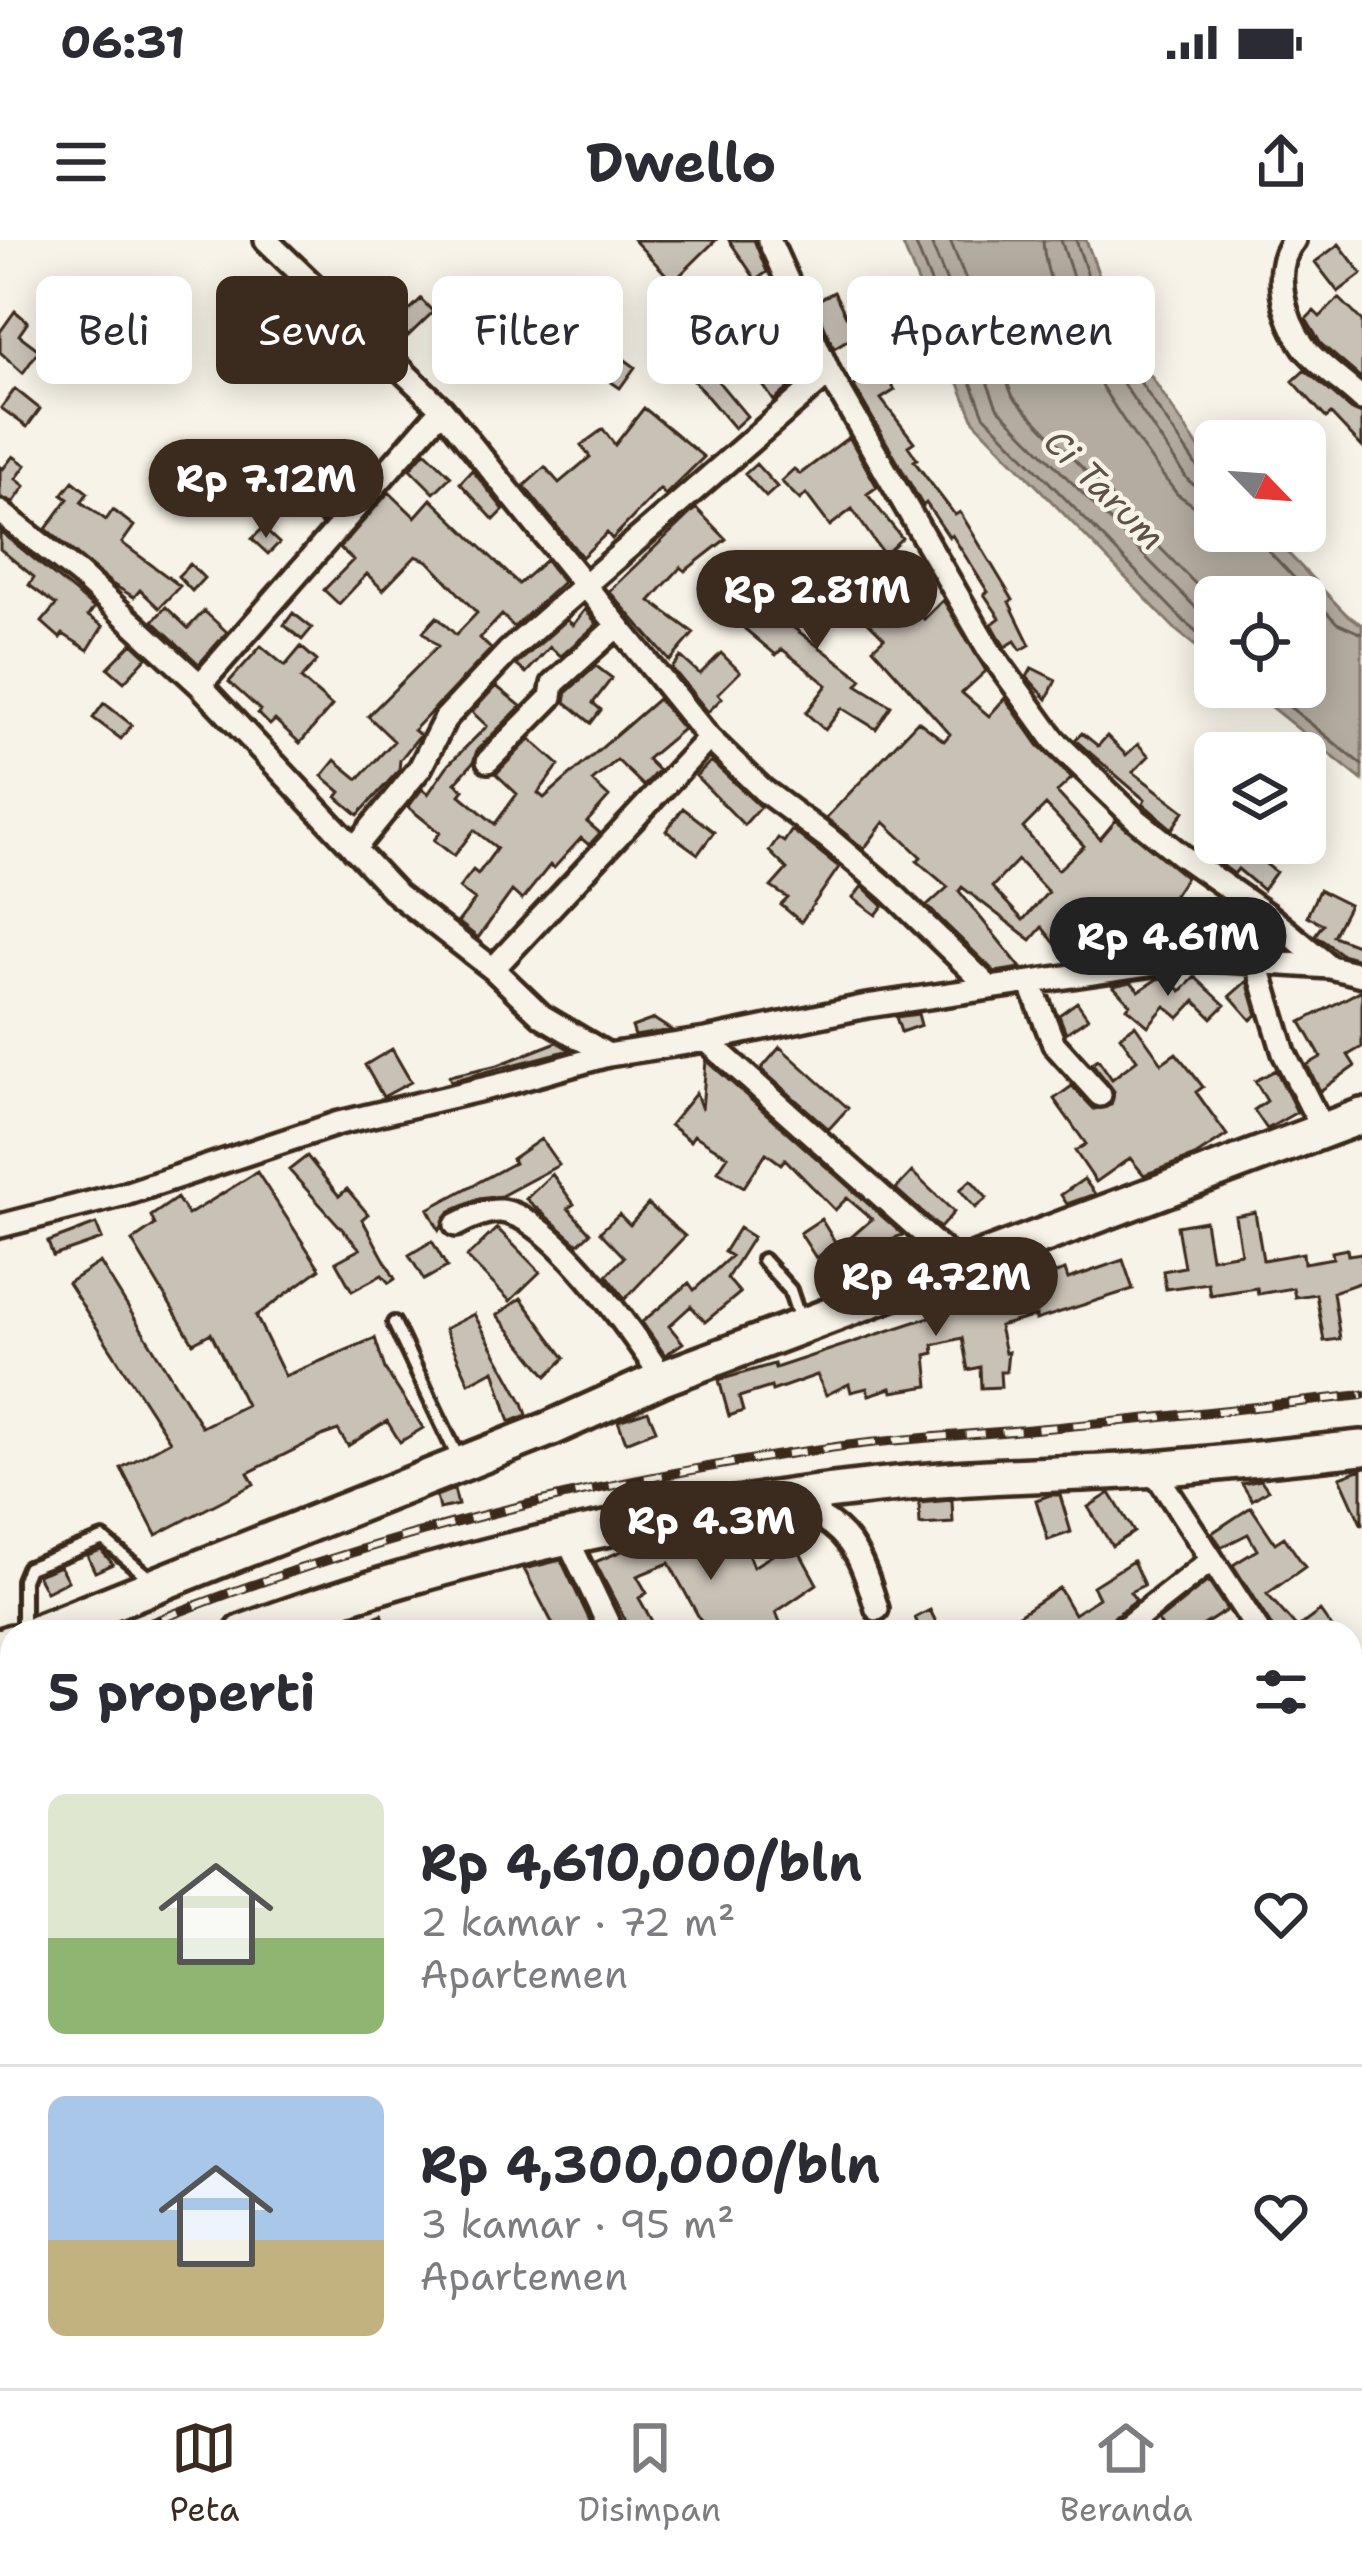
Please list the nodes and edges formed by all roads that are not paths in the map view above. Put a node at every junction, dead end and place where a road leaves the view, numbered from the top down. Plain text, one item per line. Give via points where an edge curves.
1 (266, 240) edge
2 (769, 240) edge
3 (1294, 240) edge
4 (784, 276) edge
5 (823, 360) edge
6 (829, 373) junction
7 (1362, 399) edge
8 (442, 409) junction
9 (0, 512) edge
10 (581, 584) junction
11 (616, 627) junction
12 (200, 685) junction
13 (709, 738) junction
14 (488, 760) dead end
15 (354, 849) junction
16 (1256, 960) junction
17 (1330, 967) junction
18 (493, 969) junction
19 (1362, 975) edge
20 (1030, 985) junction
21 (990, 988) junction
22 (706, 1040) junction
23 (608, 1055) junction
24 (1100, 1095) dead end
25 (1362, 1116) edge
26 (1323, 1130) junction
27 (456, 1225) dead end
28 (0, 1226) edge
29 (763, 1260) dead end
30 (959, 1265) junction
31 (394, 1323) dead end
32 (802, 1327) junction
33 (663, 1378) junction
34 (1362, 1448) edge
35 (460, 1463) junction
36 (1153, 1469) junction
37 (816, 1494) junction
38 (568, 1540) junction
39 (1210, 1561) junction
40 (157, 1584) junction
41 (328, 1600) junction
42 (877, 1609) dead end
43 (22, 1620) edge
44 (68, 1620) edge
45 (275, 1620) edge
46 (340, 1620) edge
47 (606, 1620) edge
48 (1135, 1620) edge
49 (1251, 1620) edge

1 - 8 street
2 - 4 street
3 - 7 street via 1280,280 1295,329
5 - 6 street
6 - 10 street
6 - 17 street via 989,650 1054,740 1137,820
8 - 10 street
8 - 12 street
9 - 12 street
10 - 11 street
10 - 15 street via 453,709 420,768
11 - 13 street
11 - 14 street
12 - 15 street
13 - 18 street
13 - 21 street via 889,890
15 - 18 street
16 - 17 street
16 - 20 street via 1195,958
16 - 26 street via 1284,1053
17 - 19 street
18 - 23 street via 542,1016
20 - 21 street
20 - 24 street via 1054,1044
21 - 22 street
22 - 23 street
22 - 30 street
23 - 28 street via 339,1123
25 - 26 main road
26 - 30 main road
27 - 33 street via 495,1210 522,1217 598,1285
29 - 32 lane via 790,1290
30 - 32 main road
31 - 35 lane
32 - 33 main road
33 - 35 main road
34 - 36 main road
35 - 40 main road
36 - 37 main road
36 - 39 street
37 - 38 main road
37 - 42 street via 819,1516 856,1551
38 - 41 main road
38 - 47 street
39 - 48 street
39 - 49 street
40 - 43 lane via 103,1539 28,1568
40 - 44 main road
41 - 45 main road
41 - 46 street

